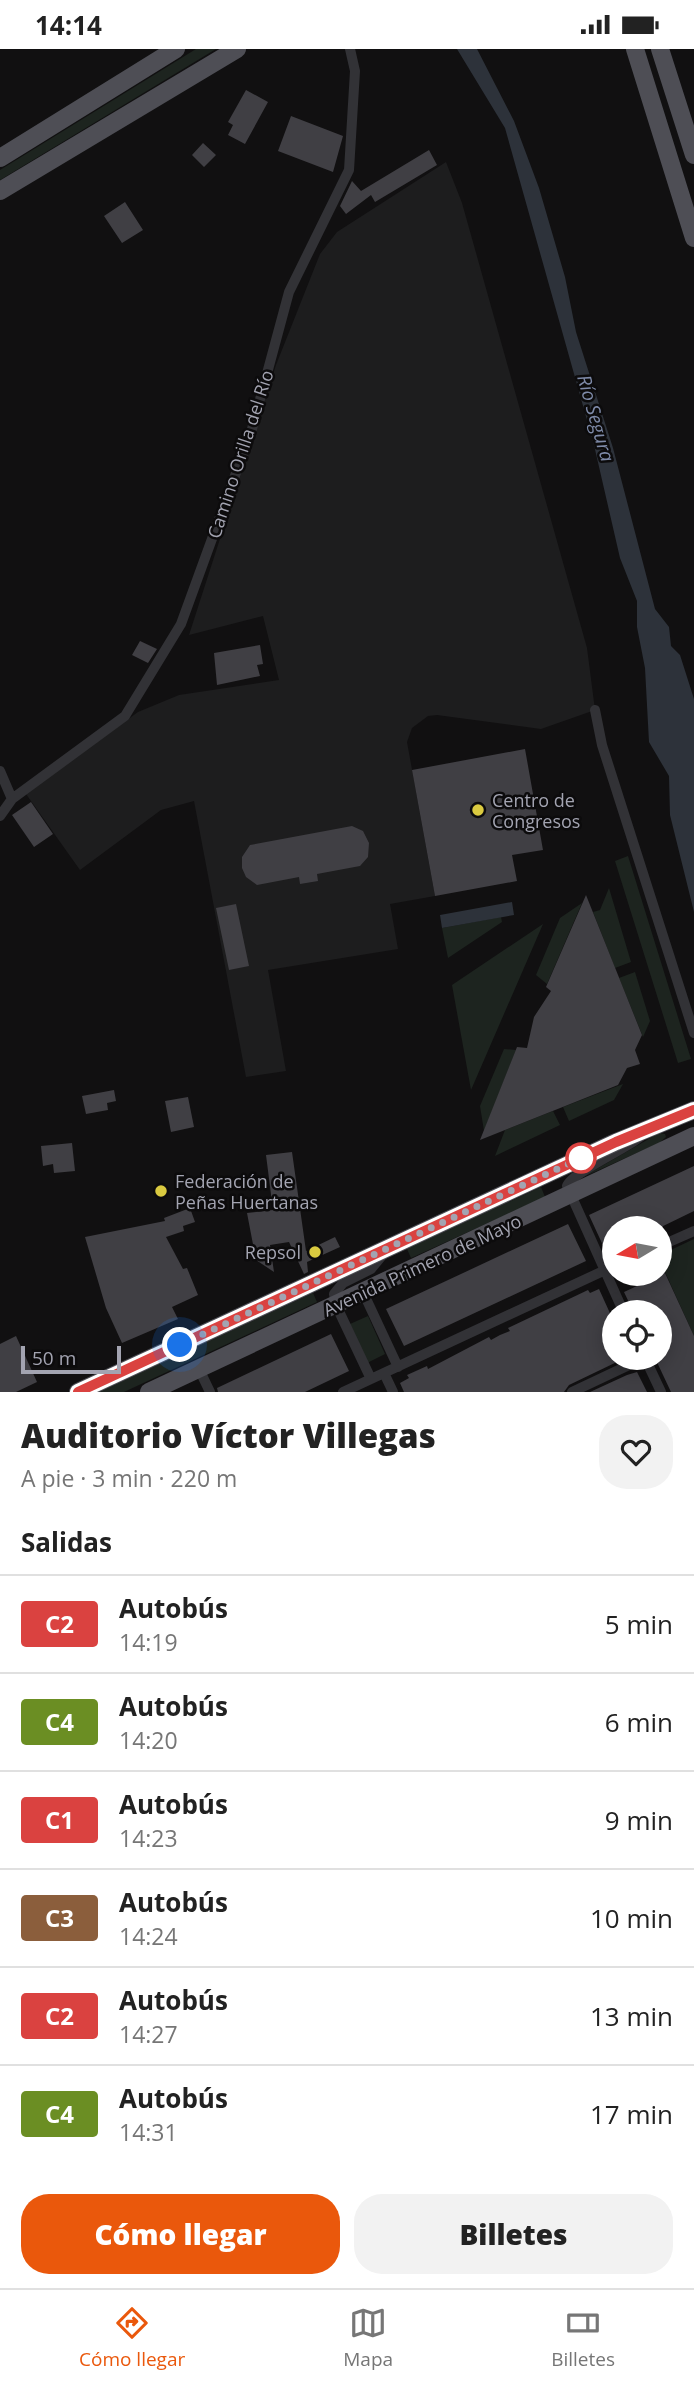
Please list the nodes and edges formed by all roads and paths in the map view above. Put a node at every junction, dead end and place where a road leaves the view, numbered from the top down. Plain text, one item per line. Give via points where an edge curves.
1 (176, 49) edge
2 (237, 49) edge
3 (350, 49) edge
4 (635, 49) edge
5 (660, 49) edge
6 (694, 155) edge
7 (0, 157) edge
8 (0, 191) edge
9 (694, 238) edge
10 (595, 710) dead end
11 (0, 771) edge
12 (12, 799) junction
13 (0, 816) edge
14 (694, 1033) edge
15 (694, 1110) edge
16 (653, 1126) junction
17 (694, 1136) edge
18 (570, 1196) junction
19 (694, 1231) edge
20 (672, 1241) edge
21 (388, 1247) junction
22 (602, 1255) edge
23 (602, 1271) edge
24 (307, 1286) junction
25 (337, 1296) junction
26 (363, 1299) junction
27 (398, 1367) junction
28 (199, 1369) junction
29 (619, 1370) edge
30 (650, 1370) edge
31 (384, 1373) junction
32 (371, 1379) junction
33 (78, 1392) edge
34 (149, 1392) edge
35 (210, 1392) edge
36 (343, 1392) edge
37 (393, 1392) edge
38 (572, 1392) edge
39 (661, 1392) edge

1 - 7 main road
2 - 8 main road
3 - 12 street, Camino Orilla del Río via 355,89 349,170 289,292 252,429 181,624 125,716
4 - 9 main road
5 - 6 main road
10 - 14 street via 602,745
11 - 12 street
12 - 13 street, Camino Orilla del Río
15 - 16 main road, Avenida Primero de Mayo
16 - 18 street via 624,1151 571,1177
16 - 21 main road, Avenida Primero de Mayo
17 - 18 main road, Avenida Primero de Mayo
18 - 22 street
18 - 26 main road, Avenida Primero de Mayo
19 - 20 street
21 - 24 main road, Avenida Primero de Mayo
21 - 25 street via 371,1269
23 - 27 street
24 - 25 street via 323,1283
24 - 33 main road, Avenida Primero de Mayo
25 - 26 main road, Avenida Primero de Mayo
25 - 28 main road, Avenida Primero de Mayo
25 - 32 street
26 - 27 street
27 - 31 street
28 - 34 main road, Avenida Primero de Mayo
28 - 35 street
29 - 38 street
30 - 39 street
31 - 32 street
31 - 37 street
32 - 36 street

